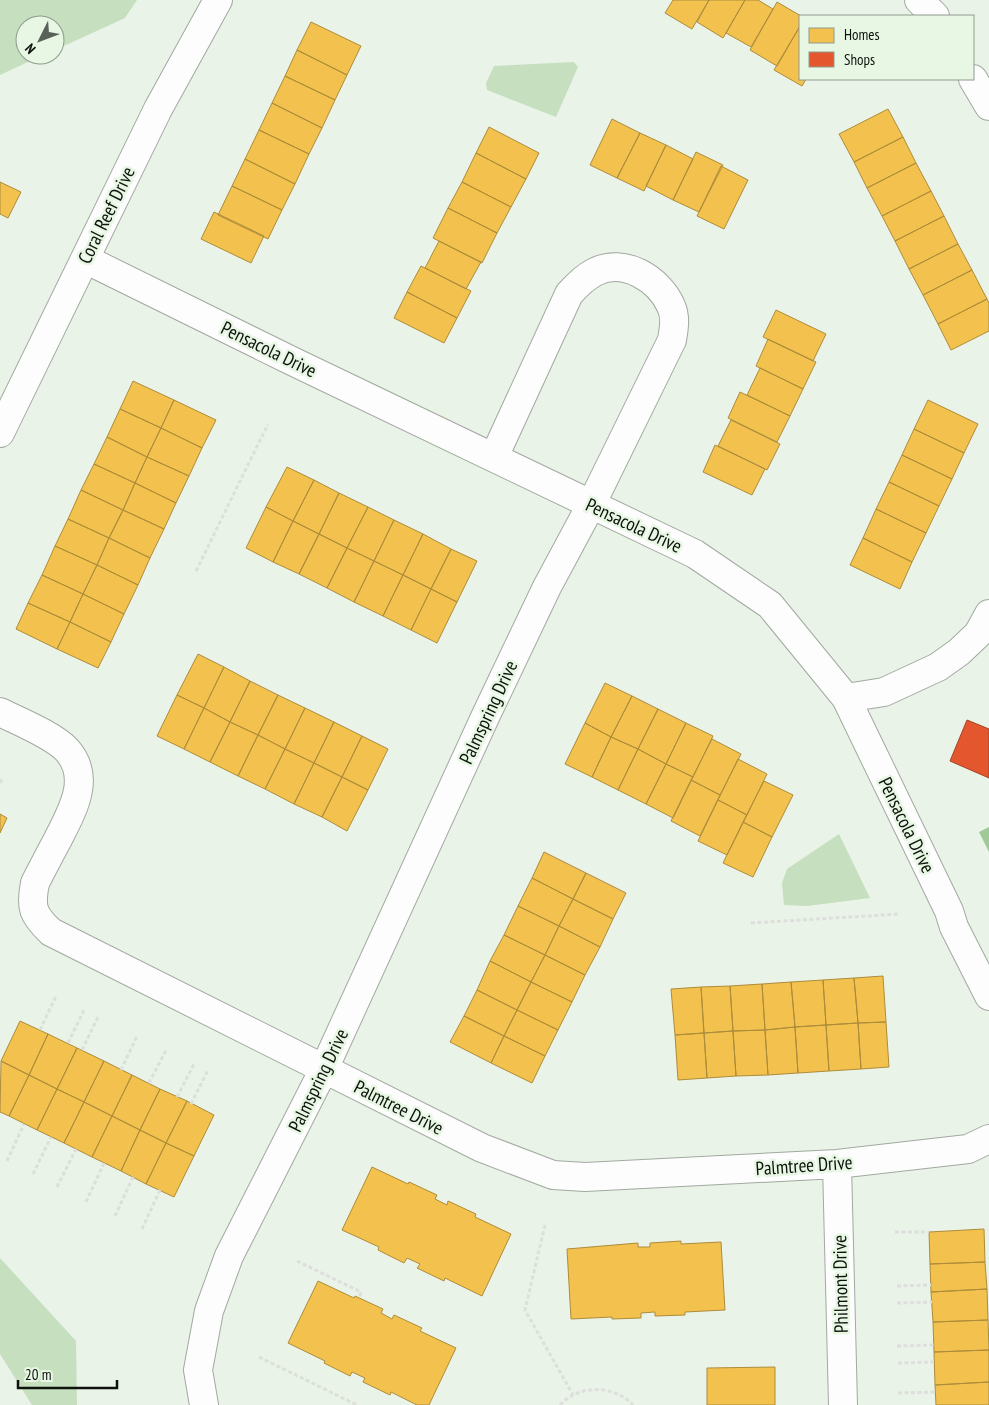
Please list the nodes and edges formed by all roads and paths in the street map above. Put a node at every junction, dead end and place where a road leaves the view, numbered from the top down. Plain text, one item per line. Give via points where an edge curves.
1 (218, 0) edge
2 (919, 0) edge
3 (934, 15) edge
4 (974, 80) edge
5 (989, 106) edge
6 (84, 259) junction
7 (268, 424) dead end
8 (0, 433) edge
9 (494, 457) junction
10 (591, 505) junction
11 (196, 571) dead end
12 (985, 630) edge
13 (846, 698) junction
14 (0, 712) edge
15 (3, 777) dead end
16 (0, 784) edge
17 (899, 914) dead end
18 (751, 923) dead end
19 (56, 996) dead end
20 (989, 996) edge
21 (84, 1010) dead end
22 (98, 1017) dead end
23 (40, 1030) dead end
24 (137, 1036) dead end
25 (68, 1043) dead end
26 (82, 1050) dead end
27 (166, 1050) dead end
28 (194, 1064) dead end
29 (324, 1069) junction
30 (121, 1070) dead end
31 (208, 1070) dead end
32 (149, 1083) dead end
33 (177, 1097) dead end
34 (191, 1104) dead end
35 (24, 1124) dead end
36 (51, 1137) dead end
37 (989, 1139) edge
38 (76, 1149) dead end
39 (7, 1161) dead end
40 (104, 1163) dead end
41 (837, 1164) junction
42 (33, 1174) dead end
43 (133, 1177) dead end
44 (58, 1187) dead end
45 (160, 1190) dead end
46 (86, 1202) dead end
47 (115, 1216) dead end
48 (545, 1225) dead end
49 (142, 1230) dead end
50 (895, 1232) dead end
51 (929, 1232) dead end
52 (297, 1261) dead end
53 (897, 1286) dead end
54 (931, 1286) dead end
55 (359, 1298) dead end
56 (932, 1302) dead end
57 (897, 1303) dead end
58 (934, 1345) dead end
59 (898, 1346) dead end
60 (259, 1357) dead end
61 (934, 1362) dead end
62 (898, 1363) dead end
63 (936, 1392) dead end
64 (898, 1393) dead end
65 (573, 1395) junction
66 (204, 1405) edge
67 (357, 1405) edge
68 (560, 1405) edge
69 (633, 1405) edge
70 (842, 1405) edge

1 - 6 street, Coral Reef Drive
2 - 3 street
4 - 5 street
6 - 8 street, Coral Reef Drive
6 - 9 street, Pensacola Drive
7 - 11 path
9 - 10 street, Pensacola Drive
9 - 10 street, Palmspring Drive via 569,294 597,271 629,268 652,280 664,292 672,307 675,324 672,340
10 - 13 street, Pensacola Drive via 695,554 770,605
10 - 29 street, Palmspring Drive via 547,586
12 - 13 street via 959,652 914,679 884,692
13 - 20 street, Pensacola Drive
14 - 29 street, Palmtree Drive via 56,741 76,762 79,776 74,807 35,884 33,910 41,922 51,932
15 - 16 path
17 - 18 path
19 - 23 path
21 - 25 path
22 - 26 path
24 - 30 path
27 - 32 path
28 - 33 path
29 - 41 street, Palmtree Drive via 482,1148 553,1175 585,1177
29 - 66 street, Palmspring Drive via 229,1256 209,1311 198,1370
31 - 34 path
35 - 39 path
36 - 42 path
37 - 41 street, Palmtree Drive via 968,1149
38 - 44 path
40 - 46 path
41 - 70 street, Philmont Drive
43 - 47 path
45 - 49 path
48 - 65 path via 524,1310
50 - 51 path
52 - 55 path via 361,1292
53 - 54 path
56 - 57 path
58 - 59 path
60 - 67 path
61 - 62 path
63 - 64 path
65 - 68 path
65 - 69 path via 595,1389 612,1391

